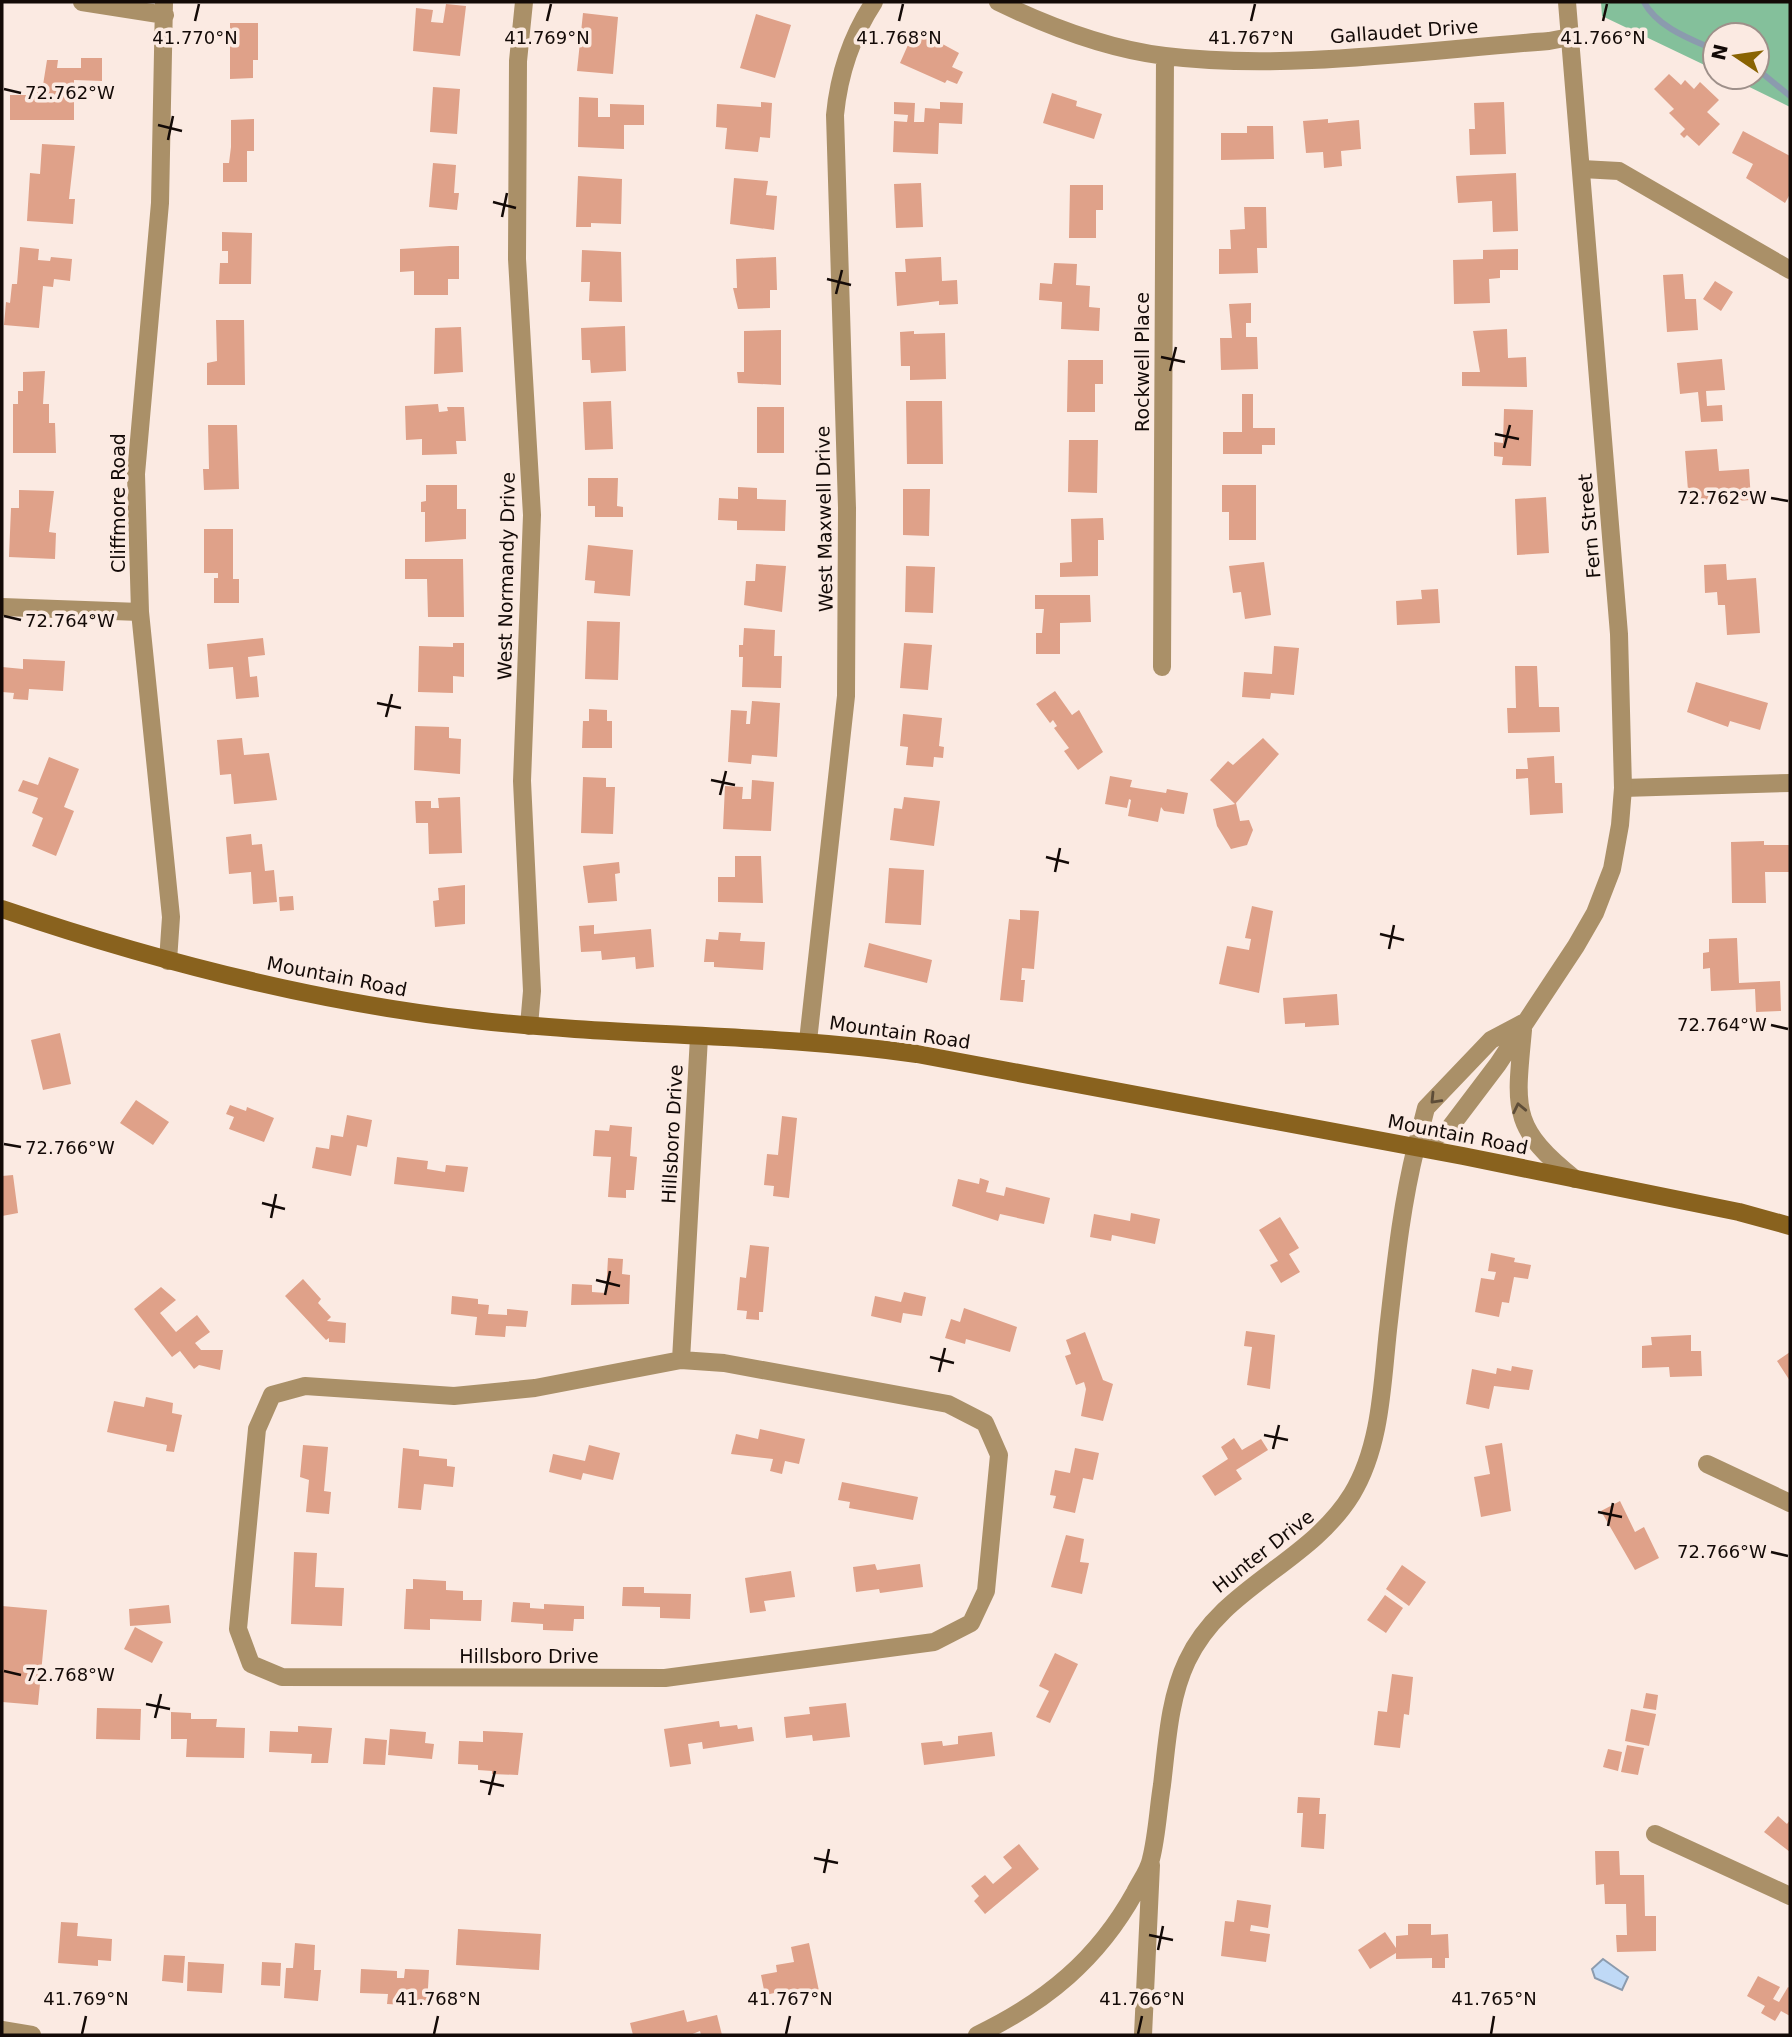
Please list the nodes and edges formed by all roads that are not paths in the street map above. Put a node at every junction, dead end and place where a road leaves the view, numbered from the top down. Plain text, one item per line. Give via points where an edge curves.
1 (82, 2) edge
2 (524, 2) edge
3 (874, 2) edge
4 (998, 2) edge
5 (1567, 2) edge
6 (165, 8) edge
7 (1570, 37) junction
8 (1164, 56) junction
9 (1582, 169) junction
10 (1790, 270) edge
11 (2, 607) edge
12 (140, 612) junction
13 (1162, 667) dead end
14 (1790, 783) edge
15 (1623, 789) junction
16 (2, 909) edge
17 (167, 961) junction
18 (1523, 1023) junction
19 (530, 1026) junction
20 (699, 1037) junction
21 (808, 1041) junction
22 (1416, 1147) junction
23 (1575, 1179) junction
24 (1790, 1226) edge
25 (681, 1360) junction
26 (1707, 1464) dead end
27 (1790, 1503) edge
28 (1656, 1834) dead end
29 (1151, 1861) junction
30 (1790, 1896) edge
31 (2, 2030) edge
32 (32, 2035) edge
33 (977, 2035) edge
34 (1143, 2035) edge

1 - 6 street
2 - 19 street, West Normandy Drive via 518,61 517,259 532,515 522,781
3 - 21 street, West Maxwell Drive via 851,43 835,115 847,508 846,696
4 - 8 street, Gallaudet Drive via 1079,35
5 - 7 street, Fern Street
6 - 12 street, Cliffmore Road via 160,203 136,474
7 - 8 street, Gallaudet Drive via 1287,60
7 - 9 street, Fern Street
8 - 13 street, Rockwell Place
9 - 10 street via 1619,171
9 - 15 street, Fern Street via 1619,634
11 - 12 street
12 - 17 street, Cliffmore Road via 172,918
14 - 15 street
15 - 18 street, Fern Street via 1612,869 1595,913
16 - 17 main road, Mountain Road
17 - 19 main road, Mountain Road via 360,1003
18 - 22 street, Fern Street via 1499,1064 1448,1130
18 -> 22 street, Fern Street via 1491,1040 1426,1108
23 -> 18 street via 1535,1142 1519,1114 1516,1081
19 - 20 main road, Mountain Road
20 - 21 main road, Mountain Road
20 - 25 street, Hillsboro Drive
21 - 22 main road, Mountain Road via 940,1058
22 - 23 main road, Mountain Road
22 - 29 street, Hunter Drive via 1401,1220 1374,1440 1361,1477 1322,1534 1218,1613 1191,1654 1174,1700
23 - 24 main road, Mountain Road
25 - 25 street, Hillsboro Drive via 535,1388 454,1396 305,1386 272,1395 257,1429 238,1629 251,1664 282,1677 665,1678 934,1642 971,1623 986,1591 999,1455 985,1423 948,1404 724,1363
26 - 27 street
28 - 30 street
29 - 33 street, Hunter Drive via 1115,1927 1079,1967 1013,2018
29 - 34 street
31 - 32 street

